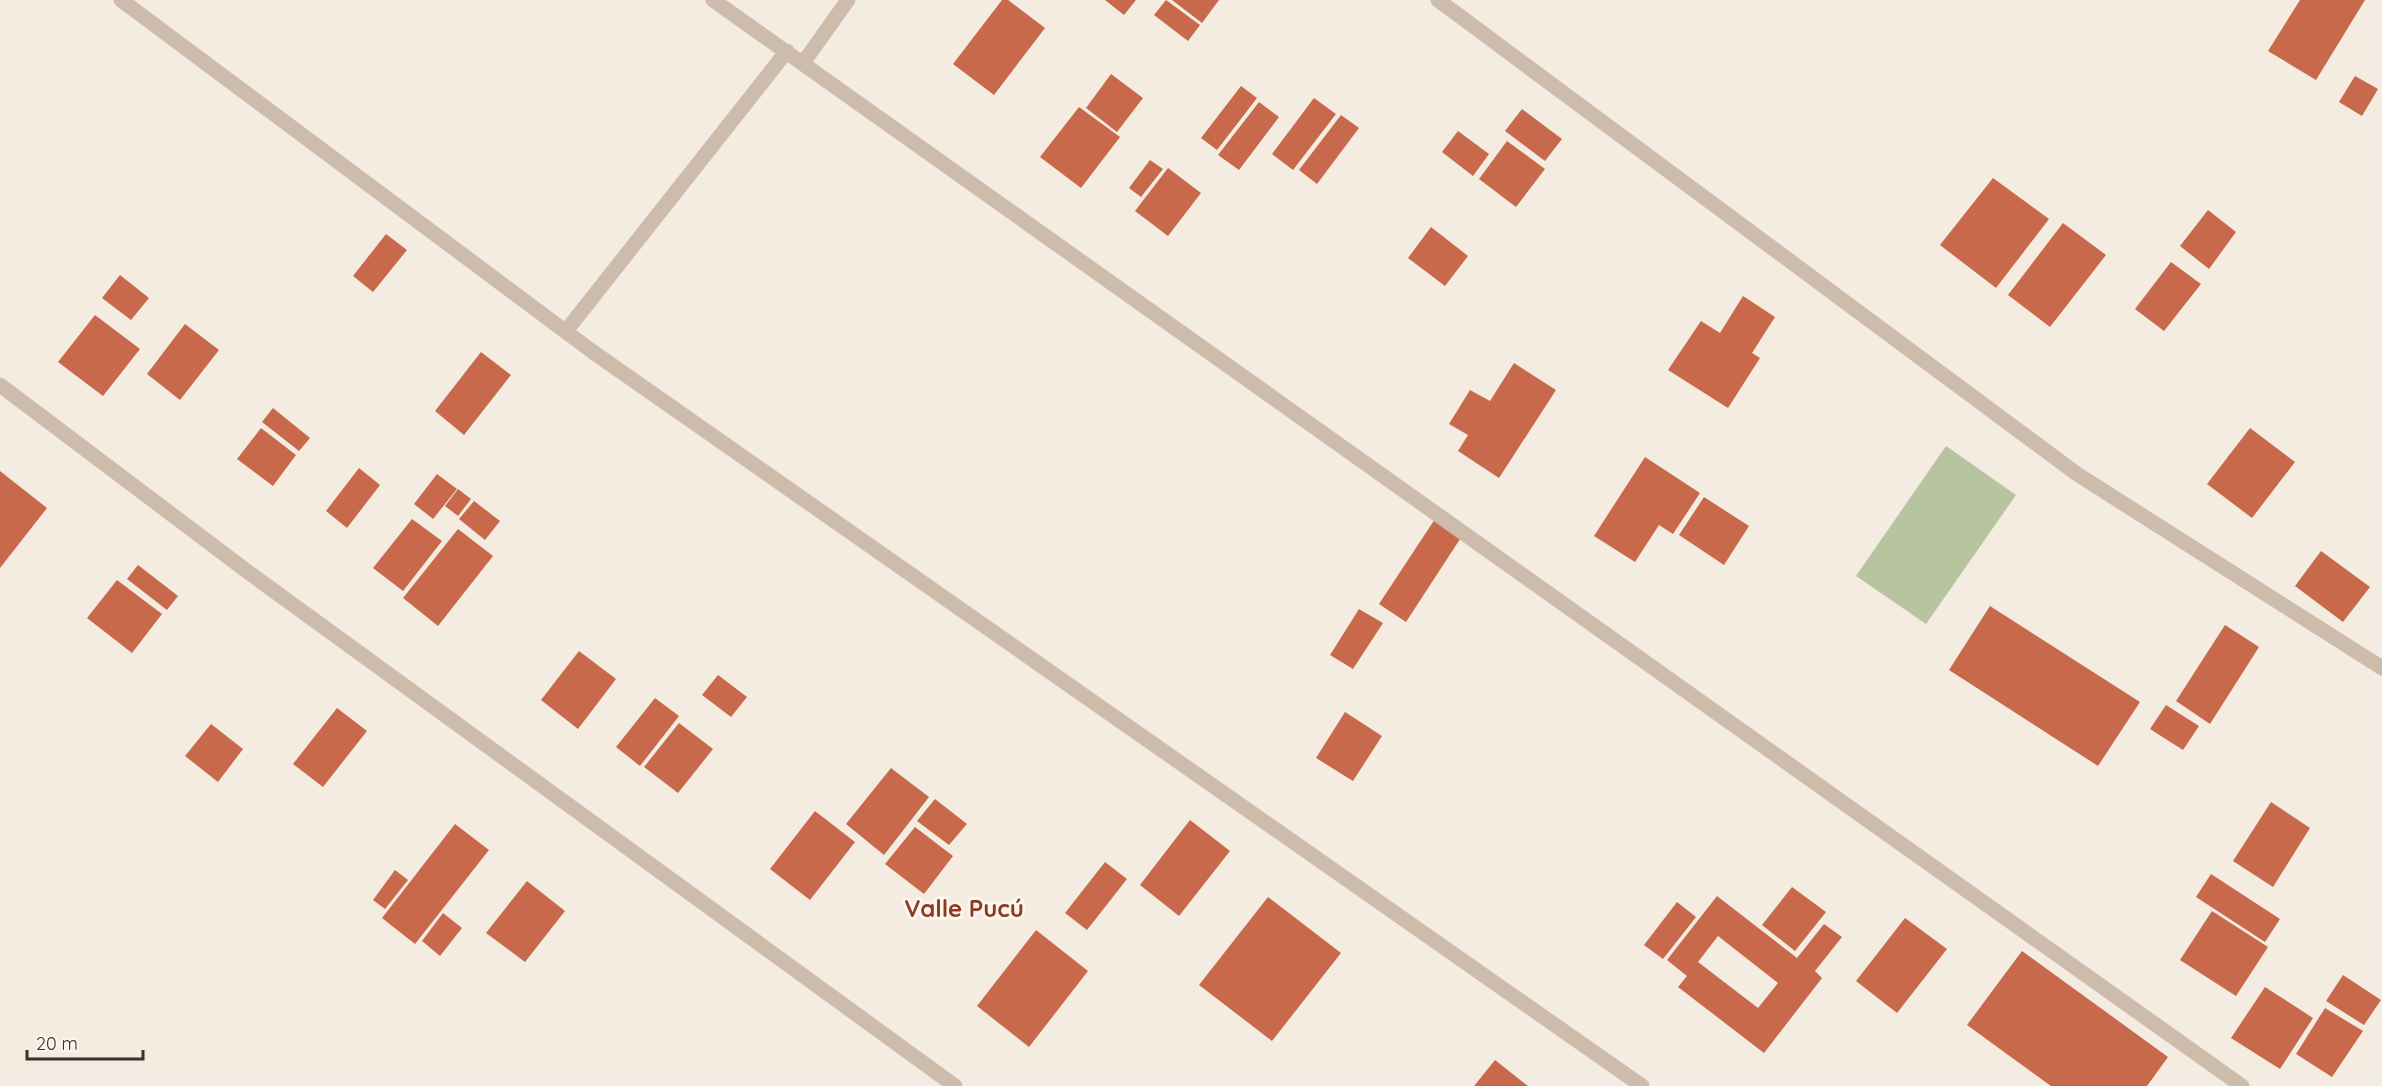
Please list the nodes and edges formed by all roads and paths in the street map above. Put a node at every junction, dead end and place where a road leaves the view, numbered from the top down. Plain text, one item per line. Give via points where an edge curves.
1 (121, 0) edge
2 (713, 0) edge
3 (848, 0) edge
4 (1438, 0) edge
5 (787, 51) junction
6 (803, 63) junction
7 (566, 331) junction
8 (0, 385) edge
9 (2382, 668) edge
10 (955, 1086) edge
11 (1642, 1086) edge
12 (2242, 1086) edge

1 - 7 street
2 - 5 street
3 - 6 street
4 - 9 street via 2078,474
5 - 6 street
5 - 7 street
6 - 12 street
7 - 11 street
8 - 10 street via 248,572

